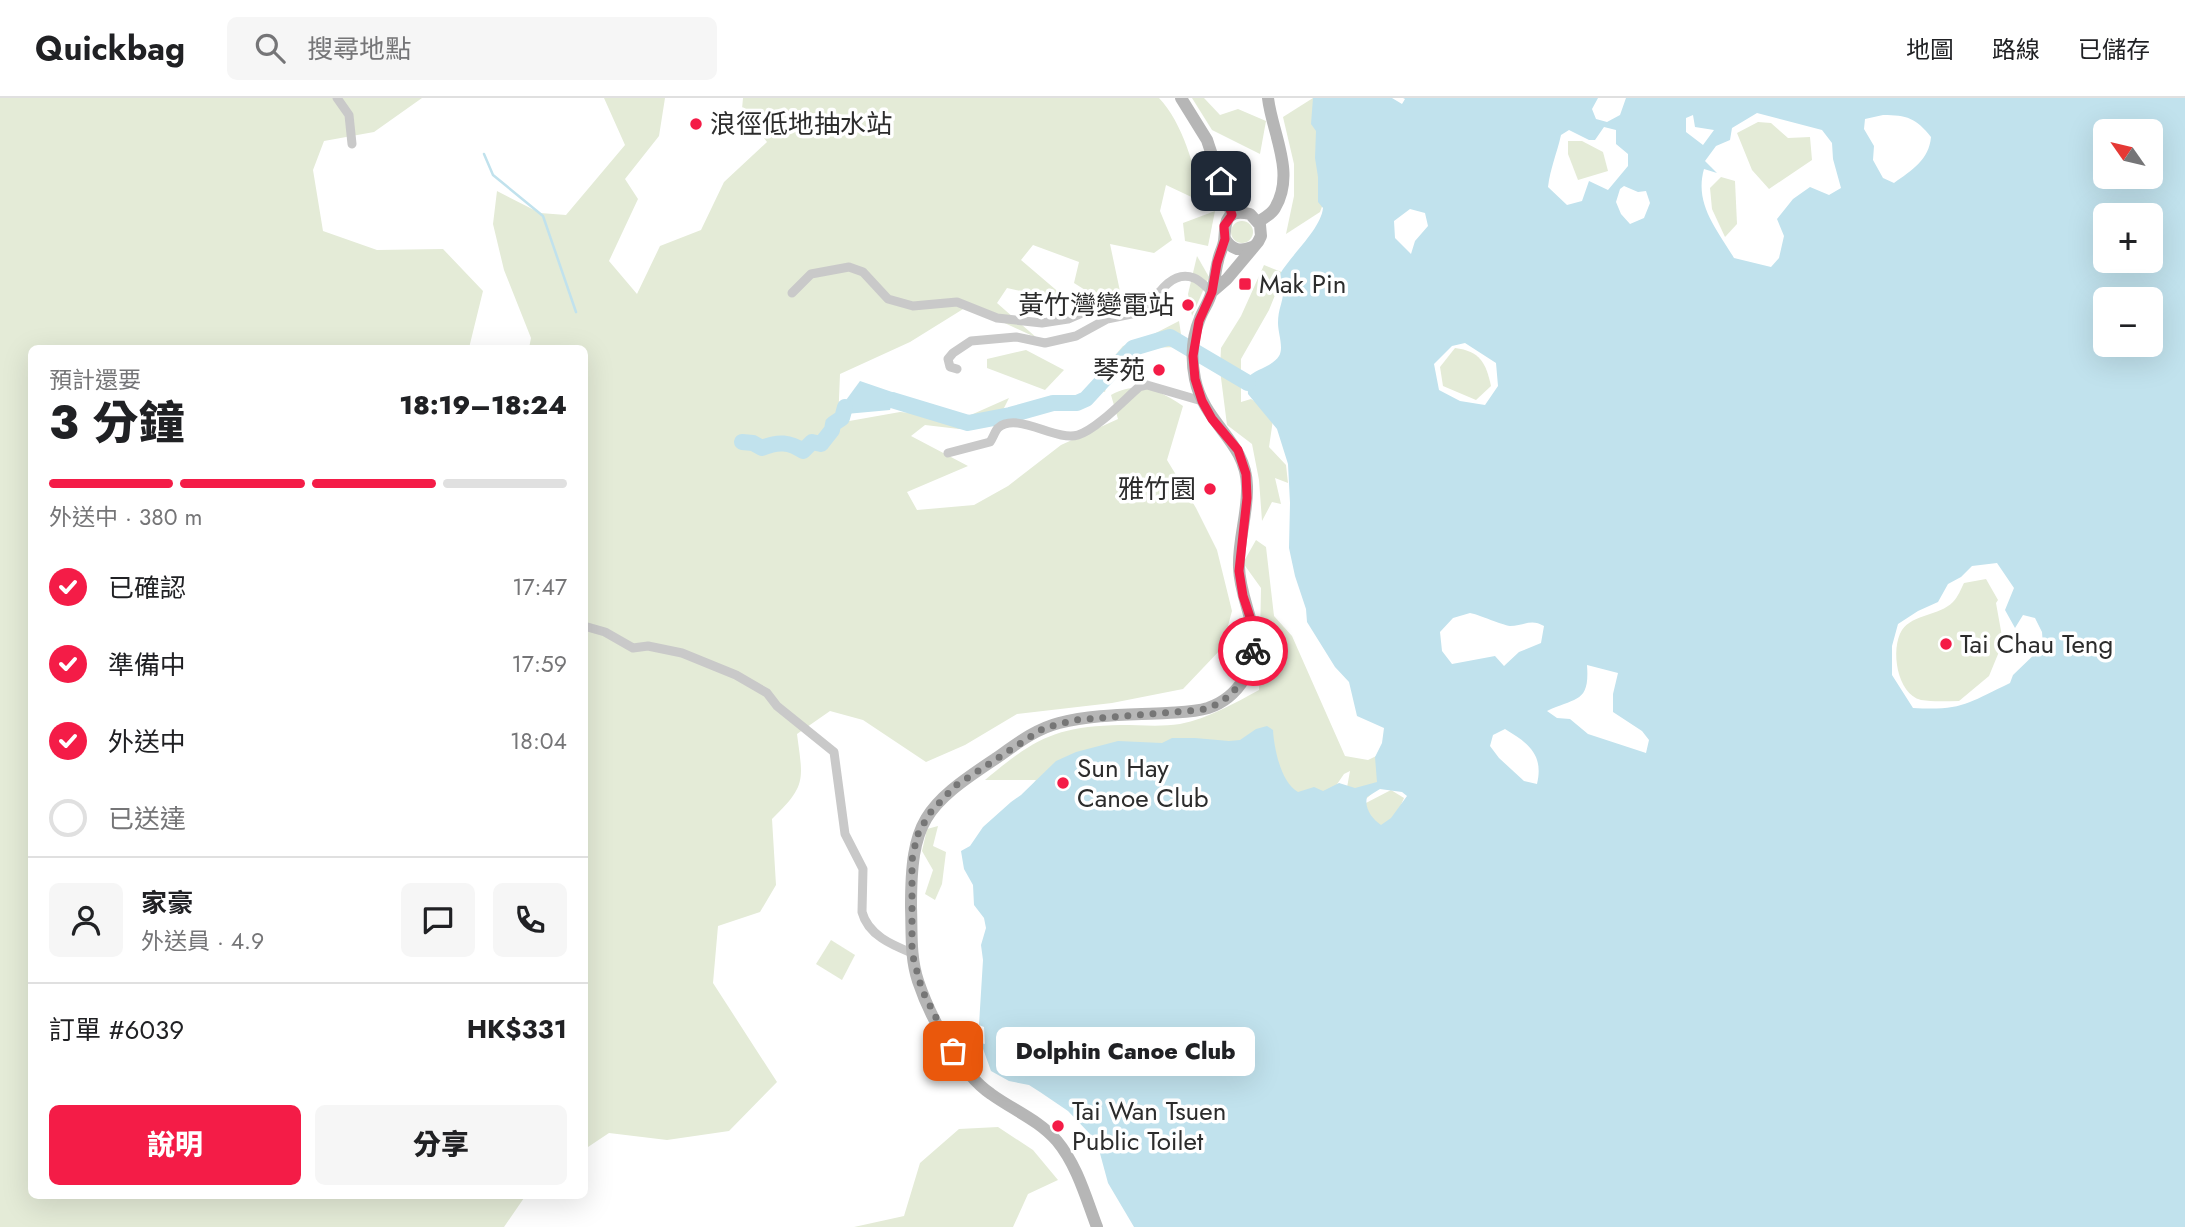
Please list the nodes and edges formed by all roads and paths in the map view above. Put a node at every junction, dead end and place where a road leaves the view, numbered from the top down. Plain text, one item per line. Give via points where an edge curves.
1 (337, 98) edge
2 (1181, 98) edge
3 (1268, 98) edge
4 (352, 144) dead end
5 (1232, 215) junction
6 (1258, 222) junction
7 (1225, 239) junction
8 (1252, 247) junction
9 (1160, 292) junction
10 (1212, 292) junction
11 (792, 293) dead end
12 (957, 369) dead end
13 (1202, 401) junction
14 (948, 453) dead end
15 (588, 627) edge
16 (912, 953) junction
17 (1097, 1227) edge

1 - 4 street via 349,115
2 - 5 main road via 1207,140
3 - 6 main road via 1283,179 1275,210
5 - 6 main road via 1247,213
5 - 7 main road via 1224,226
6 - 8 main road via 1261,236
7 - 8 main road via 1233,248
7 - 10 main road
8 - 10 main road
9 - 10 street via 1181,277 1195,278
9 - 11 street via 1139,302 1120,302 1042,323 997,318 957,302 913,306 888,299 863,272 849,267 811,274
9 - 12 street via 1146,311 1107,319 1076,336 1045,343 1016,337 971,341 948,359 950,367
10 - 13 main road via 1193,351
13 - 14 street via 1147,385 1078,436 1008,423 997,428 990,442
13 - 16 main road via 1238,450 1246,474 1239,571 1255,642 1246,674 1231,695 1208,708 1075,720 1044,728 955,786 929,814 915,844
15 - 16 street via 633,648 648,646 682,653 736,675 767,693 834,752 845,834 863,869 864,919 878,935
16 - 17 main road via 922,990 961,1064 983,1089 1056,1141 1074,1170

